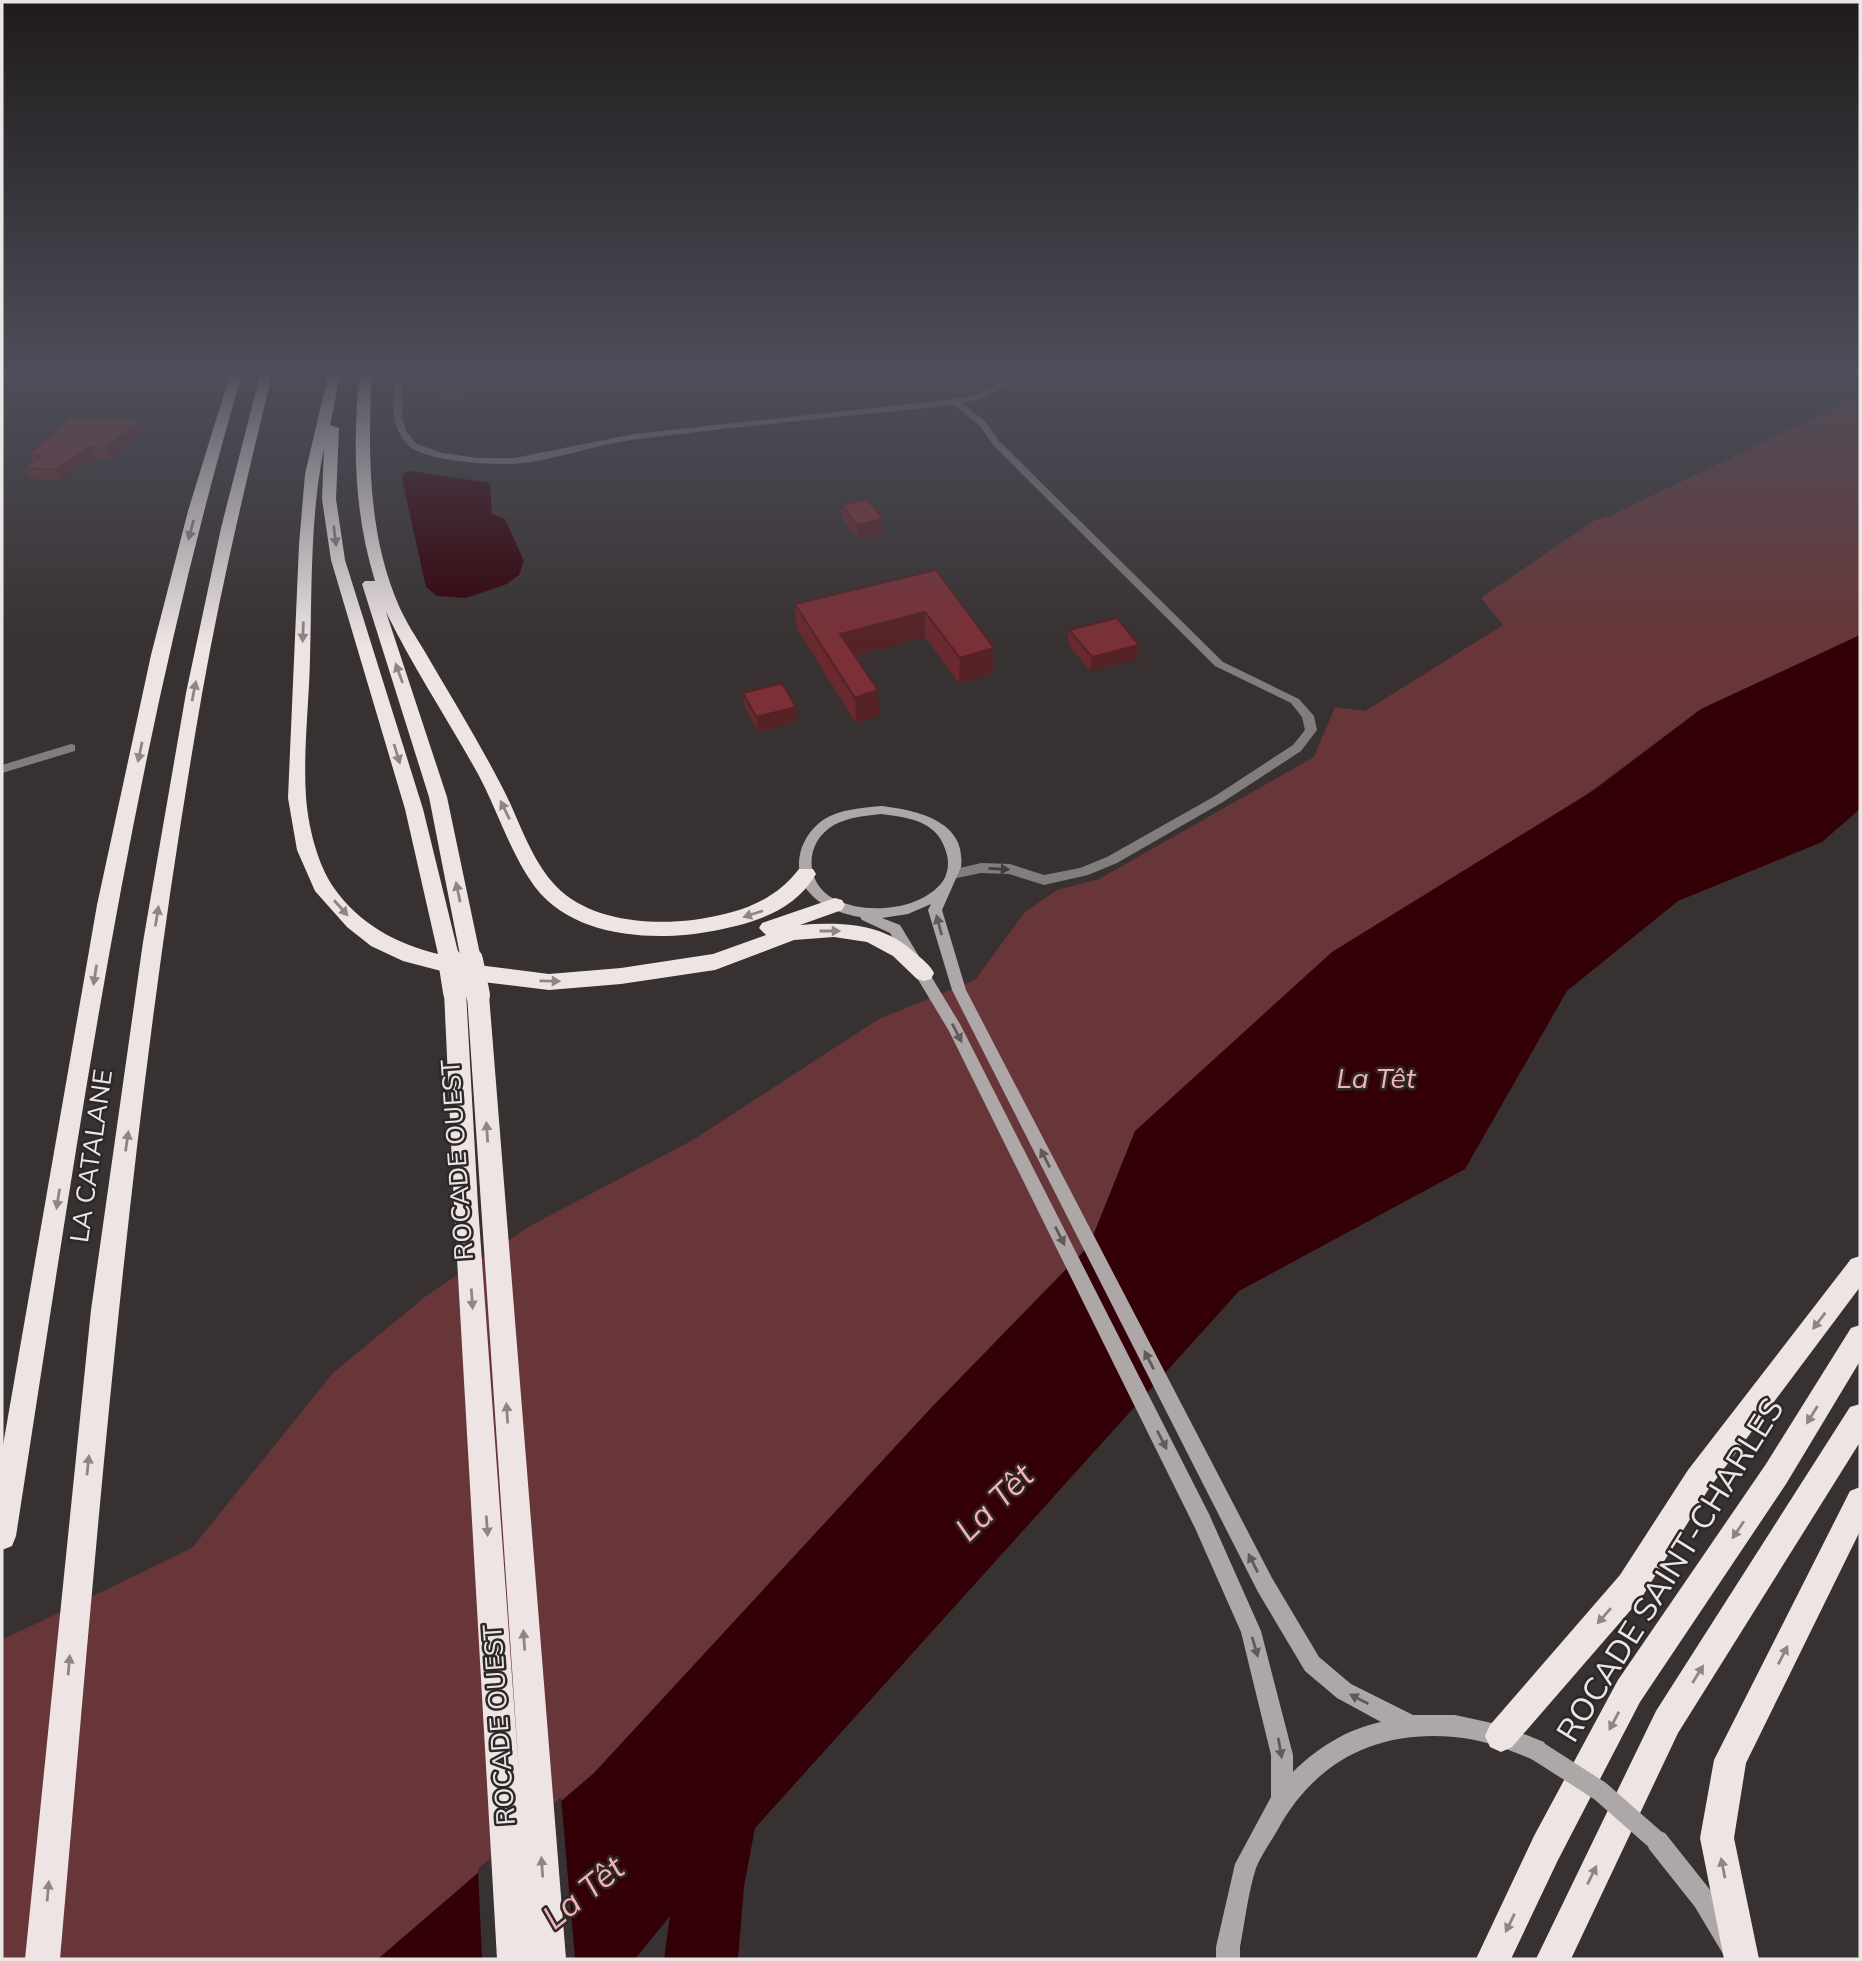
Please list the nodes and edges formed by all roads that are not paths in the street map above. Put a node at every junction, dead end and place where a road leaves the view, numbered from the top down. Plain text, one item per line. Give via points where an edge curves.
1 (210, 463) edge
2 (244, 463) edge
3 (315, 463) edge
4 (331, 463) edge
5 (353, 463) edge
6 (363, 463) edge
7 (1016, 463) edge
8 (71, 748) dead end
9 (2, 769) edge
10 (806, 874) junction
11 (952, 874) junction
12 (944, 887) junction
13 (844, 908) junction
14 (924, 974) junction
15 (621, 976) junction
16 (467, 993) junction
17 (479, 1203) junction
18 (1860, 1267) edge
19 (1860, 1336) edge
20 (1860, 1417) edge
21 (1860, 1501) edge
22 (2, 1536) edge
23 (1411, 1726) junction
24 (1500, 1736) junction
25 (1282, 1798) junction
26 (42, 1959) edge
27 (515, 1959) edge
28 (549, 1959) edge
29 (1228, 1959) edge
30 (1493, 1959) edge
31 (1553, 1959) edge
32 (1740, 1959) edge

1 -> 22 highway, LA CATALANE via 152,694 99,950
26 -> 2 highway, LA CATALANE via 104,1310 153,942 194,693
3 -> 15 highway via 306,545 297,798 307,850 325,891 354,922 402,953 483,974 549,982
4 -> 16 highway, ROCADE OUEST, bridge via 329,499 338,561 414,809 449,956
16 -> 5 highway, ROCADE OUEST, bridge via 471,959 438,797 380,620 358,530
10 -> 6 highway via 794,891 770,908 693,928 650,929 610,923 555,897 535,871 491,782 389,603 373,545
11 -> 7 street via 1010,869 1044,880 1083,872 1219,799 1297,748 1311,730 1308,716 1295,701 1219,664
8 - 9 street
10 - 11 main road via 807,848 825,826 864,810 890,809 917,814 938,827 952,845
10 - 13 main road via 816,892
11 - 12 main road
12 - 13 main road via 904,911 878,914
23 -> 12 main road via 1344,1691 1312,1664 1258,1573 959,990 935,910
13 - 14 main road via 895,929
13 - 15 highway via 778,925 673,965
15 -> 14 highway via 715,962 792,933 834,930 871,935 900,951
14 -> 25 main road via 1202,1521 1251,1631 1282,1755
16 - 17 highway, ROCADE OUEST
17 -> 27 highway, ROCADE OUEST
28 -> 17 highway, ROCADE OUEST
18 -> 24 highway via 1698,1480 1630,1586
19 -> 30 highway, ROCADE SAINT-CHARLES via 1776,1474 1629,1691
31 -> 20 highway via 1667,1722
32 -> 21 highway via 1717,1838 1730,1760
23 - 24 main road via 1455,1726
23 - 25 main road via 1363,1737 1319,1761
24 - 32 main road, bridge via 1577,1773 1618,1804 1657,1841 1703,1899
25 - 29 main road via 1246,1864

